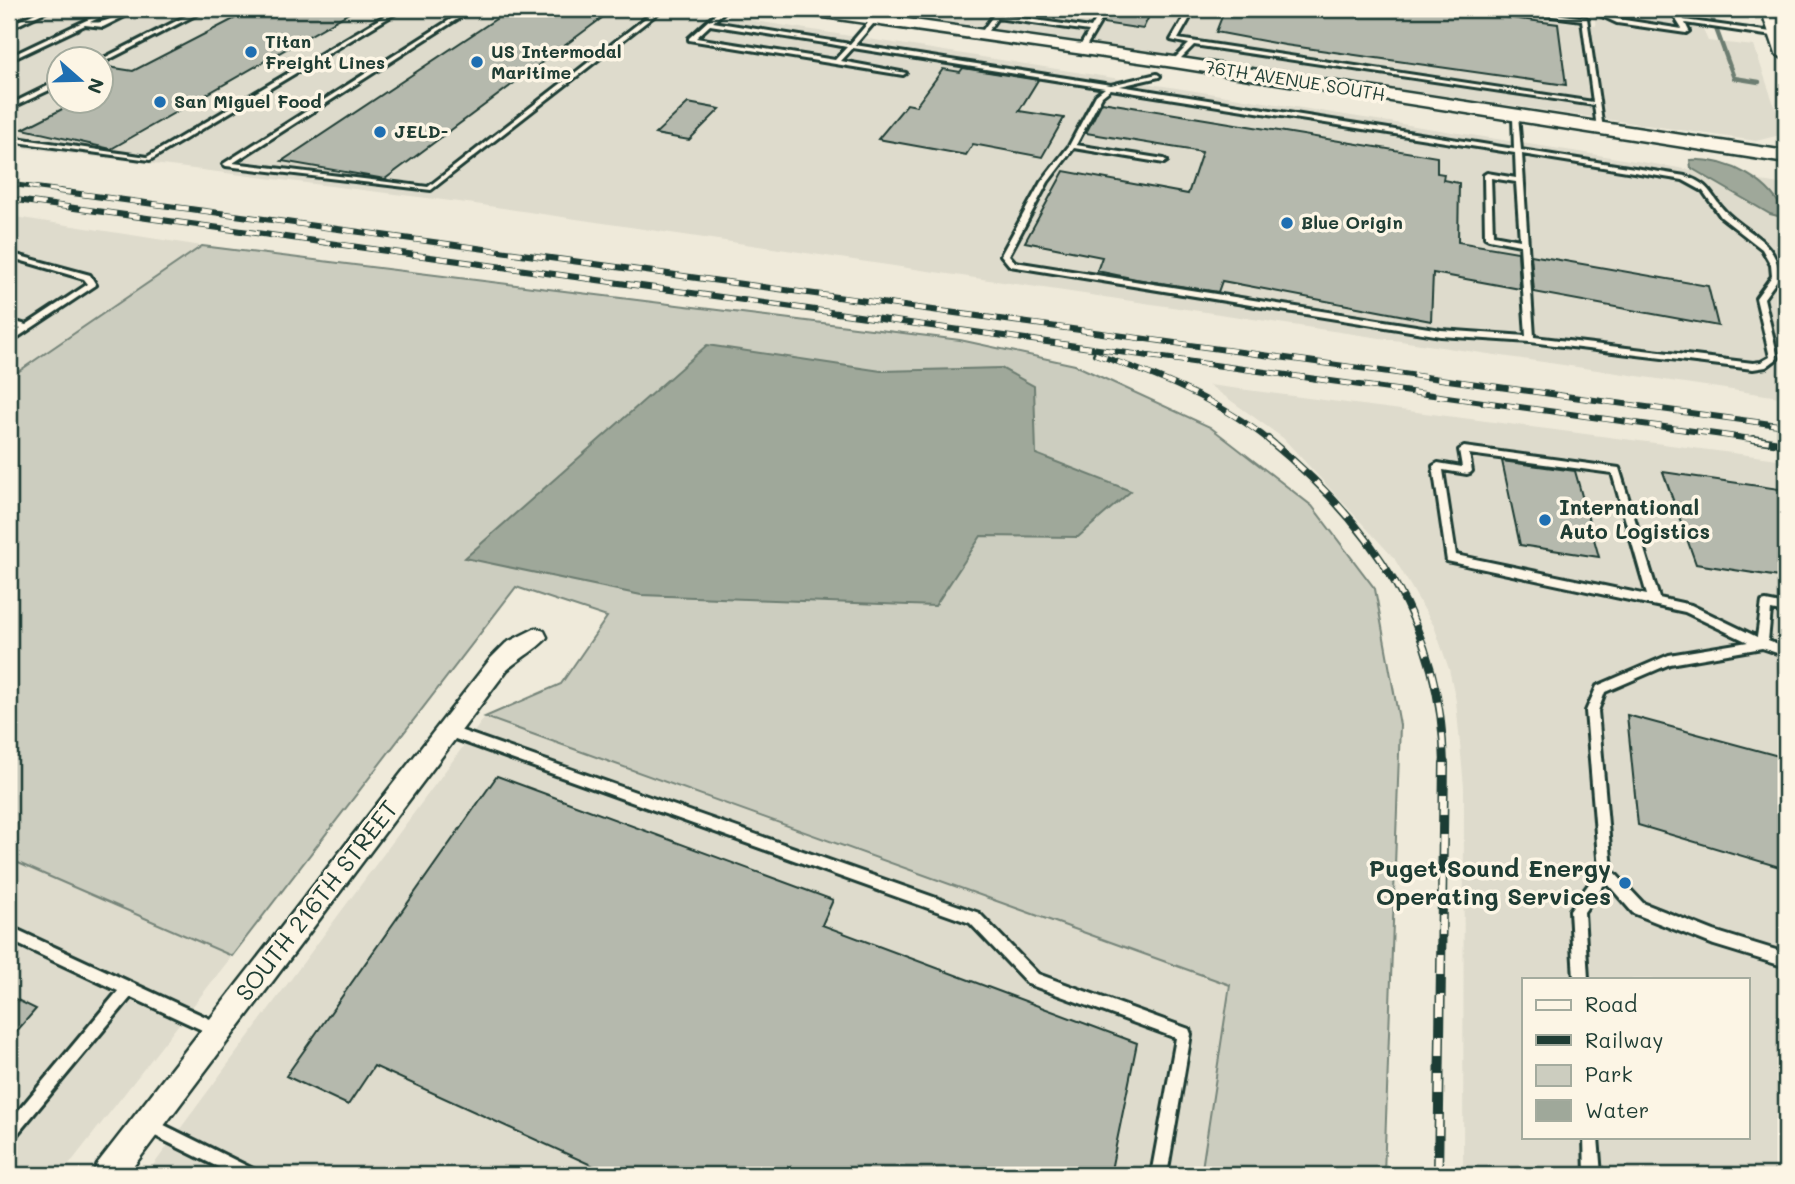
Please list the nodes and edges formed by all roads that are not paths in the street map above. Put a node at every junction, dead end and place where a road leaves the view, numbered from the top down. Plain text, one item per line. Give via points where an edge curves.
1 (48, 9) edge
2 (114, 9) edge
3 (136, 9) edge
4 (204, 9) edge
5 (400, 9) edge
6 (470, 9) edge
7 (660, 9) edge
8 (724, 9) edge
9 (803, 9) edge
10 (933, 9) edge
11 (953, 9) edge
12 (1001, 9) edge
13 (1105, 9) edge
14 (1192, 9) edge
15 (1502, 9) edge
16 (1590, 9) edge
17 (1676, 9) edge
18 (1770, 9) edge
19 (879, 14) edge
20 (996, 16) junction
21 (1680, 21) junction
22 (85, 23) junction
23 (709, 23) junction
24 (9, 27) edge
25 (1092, 30) junction
26 (983, 34) junction
27 (1784, 42) edge
28 (1193, 43) junction
29 (852, 46) junction
30 (1082, 48) junction
31 (116, 54) edge
32 (9, 59) edge
33 (837, 62) junction
34 (1165, 66) junction
35 (903, 73) dead end
36 (1110, 87) junction
37 (46, 89) edge
38 (1149, 94) junction
39 (1597, 104) junction
40 (9, 107) edge
41 (1516, 116) junction
42 (1600, 129) junction
43 (9, 139) edge
44 (1072, 146) junction
45 (1518, 152) junction
46 (1786, 157) edge
47 (1164, 161) dead end
48 (1520, 181) junction
49 (1524, 243) junction
50 (9, 255) edge
51 (9, 322) edge
52 (27, 328) junction
53 (1530, 339) junction
54 (9, 340) edge
55 (1654, 600) junction
56 (1786, 609) edge
57 (536, 637) dead end
58 (1762, 644) junction
59 (1786, 652) edge
60 (448, 731) junction
61 (1606, 872) junction
62 (9, 933) edge
63 (1786, 960) edge
64 (1581, 978) edge
65 (129, 989) junction
66 (218, 1030) junction
67 (146, 1124) junction
68 (9, 1133) edge
69 (1591, 1138) edge
70 (108, 1175) edge
71 (250, 1175) edge
72 (1159, 1175) edge
73 (1593, 1175) edge

1 - 24 lane
2 - 22 lane
3 - 22 lane via 101,26
4 - 31 lane
5 - 43 lane via 148,159
6 - 7 lane via 226,164 429,189
8 - 23 lane
9 - 19 street, 76TH AVENUE SOUTH
10 - 11 lane
12 - 20 lane
13 - 25 lane
14 - 28 lane via 1174,40
15 - 39 lane via 1585,19
16 - 21 lane via 1617,21 1686,31
17 - 21 lane
18 - 27 main road
19 - 26 street, 76TH AVENUE SOUTH
19 - 29 lane
20 - 25 lane
20 - 26 lane
21 - 27 lane
22 - 32 lane
23 - 29 lane
23 - 33 lane via 691,38
25 - 30 lane
26 - 30 street, 76TH AVENUE SOUTH
28 - 34 lane
28 - 39 lane
29 - 33 lane
29 - 36 lane
30 - 34 street, 76TH AVENUE SOUTH
33 - 35 lane
34 - 36 lane
34 - 38 lane
34 - 41 street, 76TH AVENUE SOUTH
36 - 38 lane
36 - 44 lane via 1092,104
37 - 40 lane
38 - 45 lane
39 - 42 lane
41 - 42 street, 76TH AVENUE SOUTH
41 - 45 lane
42 - 46 street, 76TH AVENUE SOUTH
44 - 47 lane
44 - 53 lane via 1045,182 1005,255 1013,264 1441,333
45 - 48 lane
45 - 53 lane via 1692,181 1714,197 1722,214 1760,241 1776,269 1772,284 1760,298 1776,353 1763,365
48 - 49 lane
48 - 49 lane via 1487,175 1489,237
49 - 53 lane
50 - 52 lane via 87,277 92,285
51 - 52 lane
52 - 54 lane
55 - 55 lane via 1616,470 1464,450 1467,471 1438,466 1451,558
55 - 58 lane via 1687,608
56 - 58 lane via 1766,605
57 - 60 street, SOUTH 216TH STREET via 499,664
58 - 59 lane
58 - 61 lane via 1669,660 1601,689 1592,711
60 - 66 street, SOUTH 216TH STREET
60 - 72 lane via 974,918 1033,979 1184,1034
61 - 63 lane via 1637,908
61 - 64 lane via 1577,910
62 - 65 lane
65 - 66 lane
65 - 68 lane
66 - 67 street, SOUTH 216TH STREET
67 - 70 street, SOUTH 216TH STREET
67 - 71 lane
69 - 73 lane

